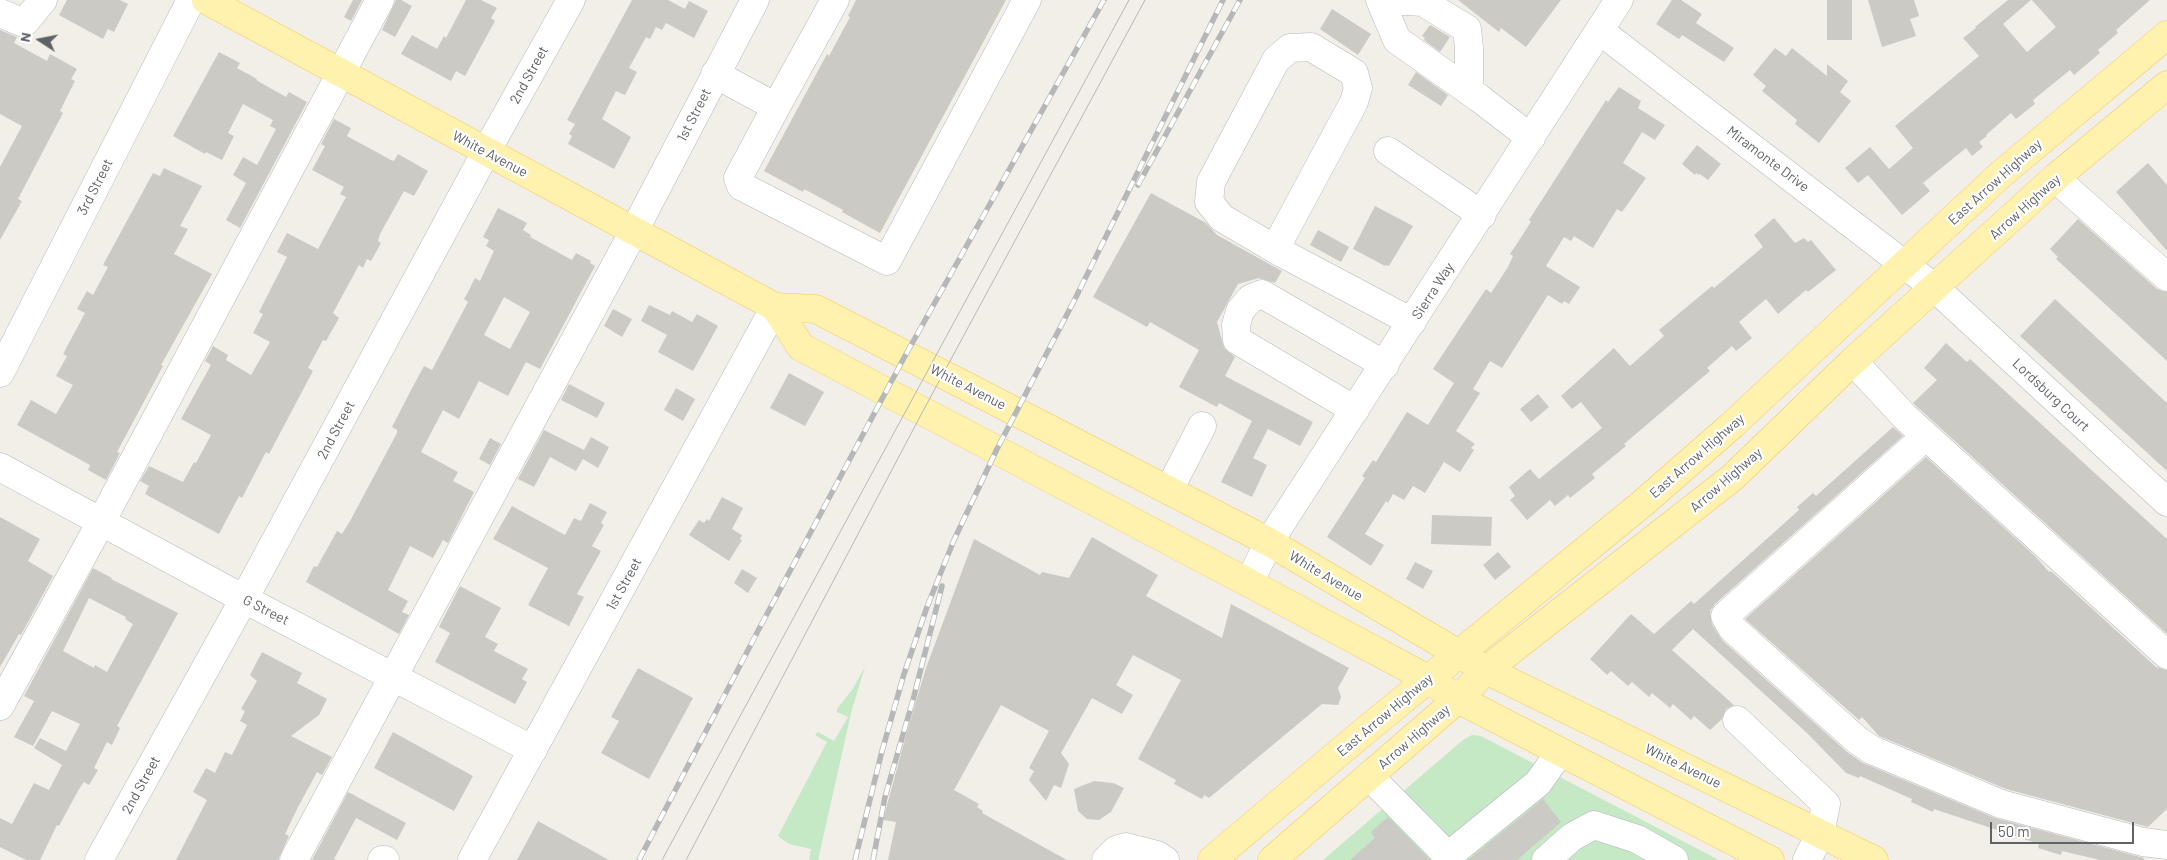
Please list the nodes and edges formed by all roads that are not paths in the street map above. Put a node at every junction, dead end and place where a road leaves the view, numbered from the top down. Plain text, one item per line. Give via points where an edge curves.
1 (43, 0) edge
2 (191, 0) edge
3 (206, 0) edge
4 (380, 0) edge
5 (571, 0) edge
6 (755, 0) edge
7 (835, 0) edge
8 (1028, 0) edge
9 (1380, 0) edge
10 (1388, 0) edge
11 (1620, 0) edge
12 (0, 13) edge
13 (1600, 31) junction
14 (2167, 35) edge
15 (340, 72) junction
16 (715, 74) junction
17 (2167, 84) edge
18 (1470, 92) junction
19 (776, 107) junction
20 (1531, 138) junction
21 (1388, 151) dead end
22 (486, 152) junction
23 (2055, 178) junction
24 (1482, 215) junction
25 (634, 231) junction
26 (1275, 249) junction
27 (1905, 263) junction
28 (2167, 277) edge
29 (1935, 288) junction
30 (775, 307) junction
31 (1412, 322) junction
32 (1853, 361) junction
33 (1385, 365) junction
34 (0, 373) edge
35 (1355, 410) junction
36 (1202, 426) dead end
37 (1926, 436) junction
38 (0, 467) edge
39 (1169, 490) junction
40 (2167, 502) edge
41 (101, 522) junction
42 (1269, 542) junction
43 (1249, 583) junction
44 (244, 600) junction
45 (1458, 654) junction
46 (2167, 655) edge
47 (1486, 670) junction
48 (393, 676) junction
49 (1428, 679) junction
50 (1458, 699) junction
51 (0, 706) edge
52 (1737, 720) dead end
53 (533, 750) junction
54 (1560, 752) junction
55 (1369, 776) junction
56 (1820, 834) junction
57 (2167, 845) edge
58 (99, 860) edge
59 (294, 860) edge
60 (472, 860) edge
61 (1106, 860) edge
62 (1165, 860) edge
63 (1212, 860) edge
64 (1272, 860) edge
65 (1546, 860) edge
66 (1674, 860) edge
67 (1770, 860) edge
68 (1807, 860) edge
69 (1874, 860) edge

1 - 12 street via 24,23
2 - 34 street, 3rd Street
3 - 15 main road, White Avenue
4 - 15 street
5 - 22 street, 2nd Street
6 - 16 street, 1st Street
7 - 19 street
8 - 19 street via 887,261 741,186 738,178
9 - 18 street via 1397,40
10 - 18 street via 1423,2 1466,29
11 - 13 street, Sierra Way
13 - 20 street, Sierra Way
13 - 27 street, Miramonte Drive
14 - 27 main road, East Arrow Highway via 1999,176
15 - 22 main road, White Avenue
15 - 41 street
16 - 19 street
16 - 25 street, 1st Street
17 - 23 main road, Arrow Highway
18 - 20 street
20 - 24 street, Sierra Way
21 - 24 street
22 - 25 main road, White Avenue
22 - 44 street, 2nd Street
23 - 28 street
23 - 29 main road, Arrow Highway
24 - 31 street, Sierra Way
25 - 30 main road, White Avenue
25 - 48 street, 1st Street
26 - 26 street via 1222,218 1209,202 1211,182 1276,60 1290,48 1311,46 1354,73 1358,88 1354,102
26 - 31 street
27 - 29 street, Miramonte Drive
27 - 45 main road, East Arrow Highway via 1643,503
29 - 32 main road, Arrow Highway
29 - 40 street, Lordsburg Court
30 - 39 main road, White Avenue via 816,309
30 - 43 main road, White Avenue via 801,347
30 - 53 street, 1st Street
31 - 33 street, Sierra Way
32 - 37 street
32 - 47 main road, Arrow Highway via 1733,477
33 - 35 street, Sierra Way
33 - 35 street via 1262,294 1250,299 1240,311 1236,325 1237,340
35 - 42 street, Sierra Way
36 - 39 street
37 - 46 street
37 - 57 street via 1725,616 1732,628 1872,750 2001,804 2143,842
38 - 41 street, G Street
39 - 42 main road, White Avenue
41 - 44 street, G Street
41 - 51 street
42 - 43 street, Sierra Way
42 - 45 main road, White Avenue
43 - 49 main road, White Avenue
44 - 48 street, G Street
44 - 58 street, 2nd Street
45 - 47 main road, White Avenue
45 - 49 main road, East Arrow Highway
47 - 50 main road, Arrow Highway
47 - 56 main road, White Avenue
48 - 53 street, G Street
48 - 59 street, 1st Street
49 - 50 main road, White Avenue
49 - 63 main road, East Arrow Highway
50 - 54 main road, White Avenue
50 - 55 main road, Arrow Highway
52 - 56 street via 1826,804
53 - 60 street, 1st Street
54 - 55 street via 1538,782 1448,856
54 - 67 main road, White Avenue
55 - 64 main road, Arrow Highway
56 - 68 street
56 - 69 main road, White Avenue
61 - 62 street via 1116,850 1126,847
65 - 66 street via 1572,837 1594,825 1637,839

